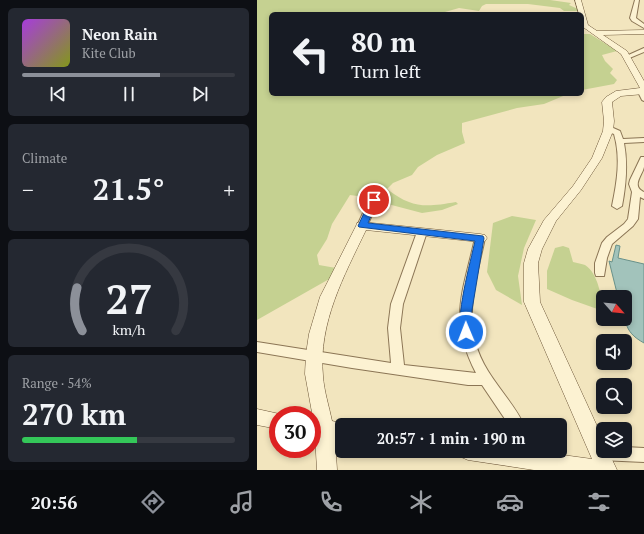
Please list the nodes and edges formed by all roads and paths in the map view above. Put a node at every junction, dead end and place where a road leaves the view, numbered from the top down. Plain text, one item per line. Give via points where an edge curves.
1 (578, 0) edge
2 (637, 0) edge
3 (581, 12) edge
4 (584, 22) edge
5 (644, 26) edge
6 (644, 32) edge
7 (594, 33) junction
8 (644, 50) edge
9 (627, 57) junction
10 (643, 89) edge
11 (608, 129) junction
12 (644, 140) edge
13 (621, 141) junction
14 (644, 159) edge
15 (640, 194) edge
16 (374, 200) dead end
17 (617, 206) dead end
18 (362, 226) junction
19 (422, 232) junction
20 (480, 238) joint
21 (600, 273) dead end
22 (257, 347) edge
23 (314, 357) junction
24 (398, 369) junction
25 (486, 379) junction
26 (257, 417) edge
27 (512, 418) edge
28 (269, 419) edge
29 (326, 429) edge
30 (644, 455) edge
31 (551, 458) edge
32 (600, 462) edge
33 (327, 470) edge
34 (607, 470) edge

1 - 3 street
2 - 5 street via 633,20
4 - 7 street
6 - 7 street
7 - 9 street
8 - 9 street
9 - 10 street
10 - 11 street via 619,93 609,99
11 - 13 street via 617,133
11 - 32 street via 590,171 541,234 531,263 532,302
12 - 13 street
13 - 17 street via 623,178
14 - 15 street via 634,176 633,187
15 - 21 street via 633,204 635,210 631,222 609,241 600,263
16 - 18 street
18 - 19 street
18 - 23 street via 335,278 322,310
19 - 20 street
19 - 24 street via 395,315 393,331
20 - 25 street via 465,316 466,332
22 - 23 street
23 - 24 street
23 - 29 street via 314,374
24 - 25 street
25 - 27 street
26 - 28 street
29 - 33 street
30 - 32 street
31 - 32 street
32 - 34 street

